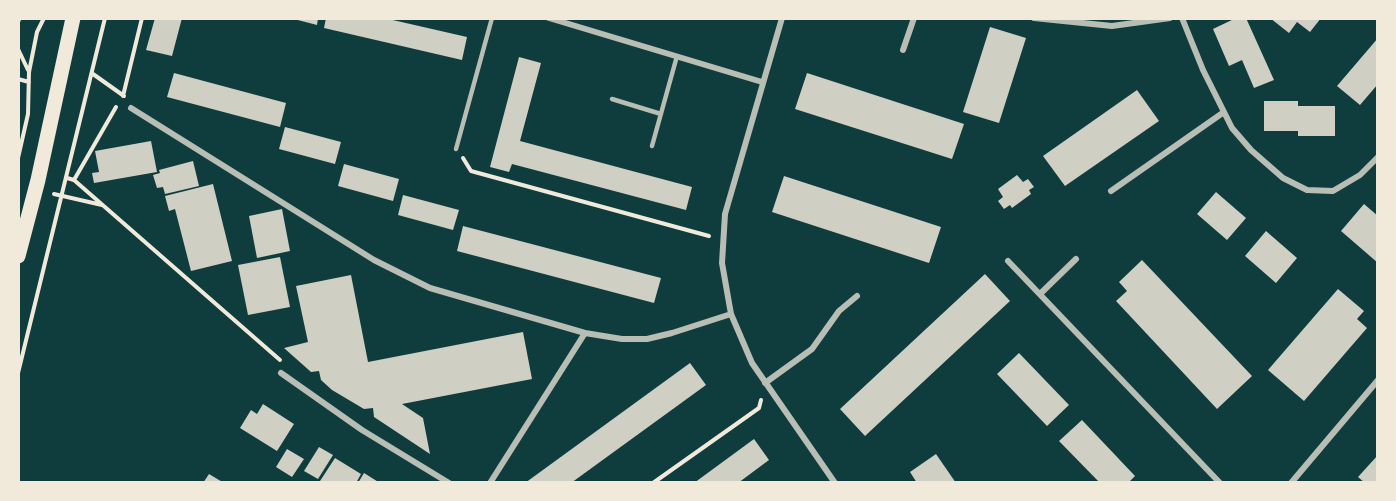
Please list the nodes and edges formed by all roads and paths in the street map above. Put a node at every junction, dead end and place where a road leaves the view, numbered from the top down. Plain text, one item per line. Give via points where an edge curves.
1 (44, 18) edge
2 (73, 18) edge
3 (105, 18) edge
4 (142, 18) edge
5 (492, 18) edge
6 (549, 18) edge
7 (782, 18) edge
8 (914, 18) edge
9 (1034, 18) edge
10 (1170, 18) edge
11 (1182, 18) edge
12 (580, 22) edge
13 (18, 49) edge
14 (903, 50) dead end
15 (677, 56) junction
16 (29, 72) junction
17 (93, 74) junction
18 (18, 79) edge
19 (29, 82) junction
20 (762, 82) junction
21 (123, 94) junction
22 (612, 99) dead end
23 (131, 108) joint
24 (1224, 112) junction
25 (661, 114) junction
26 (652, 146) dead end
27 (456, 148) joint
28 (1378, 157) edge
29 (18, 158) edge
30 (67, 178) junction
31 (74, 180) junction
32 (36, 190) junction
33 (1111, 191) dead end
34 (63, 196) junction
35 (103, 205) junction
36 (722, 240) junction
37 (18, 256) edge
38 (1076, 259) dead end
39 (1008, 261) dead end
40 (1040, 294) junction
41 (857, 296) dead end
42 (731, 314) junction
43 (585, 333) junction
44 (18, 373) edge
45 (281, 373) joint
46 (1378, 380) edge
47 (765, 383) junction
48 (449, 483) edge
49 (489, 483) edge
50 (653, 483) edge
51 (835, 483) edge
52 (1220, 483) edge
53 (1291, 483) edge

1 - 16 path
2 - 32 main road
3 - 17 path
4 - 21 path
5 - 27 lane
6 - 12 street
7 - 20 street
8 - 14 street
9 - 10 street via 1102,26
11 - 24 street
12 - 15 street
13 - 16 path
15 - 20 street
15 - 25 lane
16 - 19 path
17 - 21 path
17 - 30 path
18 - 19 path
19 - 29 path via 28,114
20 - 36 street via 731,188
21 - 23 path
21 - 31 path
22 - 25 lane
23 - 43 street via 411,280
24 - 28 street via 1251,150 1283,178 1307,190 1332,192 1345,187
24 - 33 street
25 - 26 lane
27 - 36 path via 471,171
30 - 31 path
30 - 34 path
31 - 35 path
32 - 34 path
32 - 37 main road
34 - 35 path
34 - 44 path
35 - 45 path via 280,358
36 - 42 street
38 - 40 street
39 - 40 street
40 - 52 street
41 - 47 street via 839,311 812,349
42 - 43 street via 647,339
42 - 47 street
43 - 49 street
45 - 48 street via 362,430
46 - 53 street
47 - 50 path via 759,408
47 - 51 street

